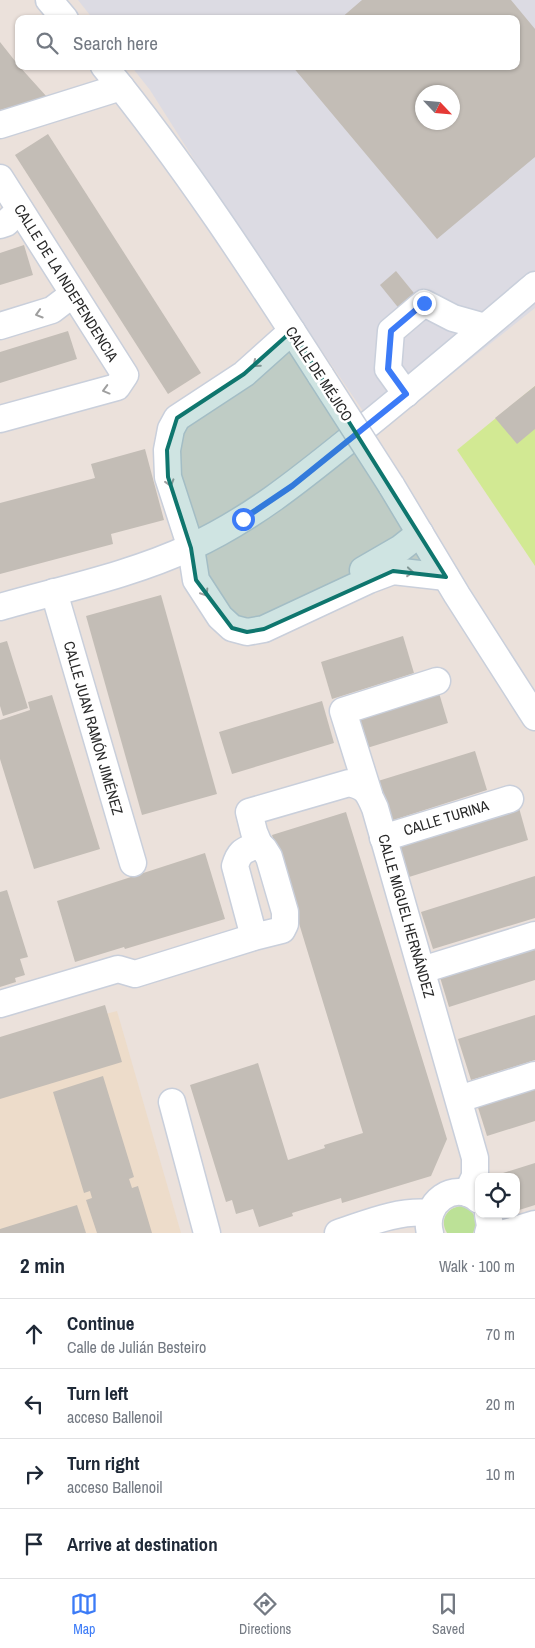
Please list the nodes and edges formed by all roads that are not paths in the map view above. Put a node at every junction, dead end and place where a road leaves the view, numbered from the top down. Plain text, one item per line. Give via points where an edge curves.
1 (49, 0) edge
2 (62, 15) edge
3 (107, 70) edge
4 (121, 87) junction
5 (0, 125) edge
6 (0, 178) edge
7 (10, 218) edge
8 (535, 285) edge
9 (73, 294) junction
10 (0, 326) edge
11 (485, 327) junction
12 (292, 331) junction
13 (406, 394) junction
14 (0, 419) edge
15 (420, 534) junction
16 (190, 548) junction
17 (446, 577) junction
18 (54, 592) junction
19 (0, 607) edge
20 (285, 621) junction
21 (437, 681) dead end
22 (535, 717) edge
23 (369, 794) junction
24 (510, 799) dead end
25 (383, 838) junction
26 (259, 844) junction
27 (133, 864) dead end
28 (535, 935) edge
29 (254, 937) junction
30 (422, 970) junction
31 (0, 1004) edge
32 (535, 1075) edge
33 (459, 1099) junction
34 (172, 1102) dead end
35 (473, 1196) edge
36 (489, 1218) edge
37 (430, 1223) edge
38 (535, 1224) edge
39 (207, 1233) edge
40 (338, 1233) edge
41 (488, 1233) edge
42 (505, 1233) edge

1 - 2 street
3 - 4 street, CALLE DE MÉJICO
4 - 5 street
4 - 12 street, CALLE DE MÉJICO via 203,197
6 - 7 street, CALLE DE LA INDEPENDENCIA
7 - 9 street, CALLE DE LA INDEPENDENCIA
8 - 11 street
9 -> 10 street via 52,310
9 -> 14 street, CALLE DE LA INDEPENDENCIA via 125,375 117,387
11 - 13 street
11 - 13 street via 453,318 424,303 391,331 388,369
12 - 15 street, CALLE DE MÉJICO, bridge
12 -> 16 street via 244,374 177,418 171,429 167,450 168,477
13 - 16 street via 271,502
15 - 17 street, CALLE DE MÉJICO
15 - 20 street via 322,594
16 - 18 street via 138,568
16 -> 20 street via 196,580 220,617 232,628 247,632
20 -> 17 street via 393,571
17 - 22 street, CALLE DE MÉJICO
18 - 19 street
18 - 27 street, CALLE JUAN RAMÓN JIMÉNEZ
21 - 23 street, CALLE MIGUEL HERNÁNDEZ via 344,710
23 - 25 street, CALLE MIGUEL HERNÁNDEZ
23 - 26 street via 360,786 349,783 249,812
24 - 25 street, CALLE TURINA
25 - 30 street, CALLE MIGUEL HERNÁNDEZ
26 - 29 street via 242,850 235,866
26 - 29 street via 268,857 285,912 285,924 282,930
28 - 30 street
29 - 31 street via 135,974 118,969
30 - 33 street, CALLE MIGUEL HERNÁNDEZ
32 - 33 street
33 - 35 street, CALLE MIGUEL HERNÁNDEZ via 475,1158
34 - 39 street
35 - 37 street via 449,1194 441,1198 434,1204
36 - 41 street
37 - 40 street via 409,1212
38 - 42 street

